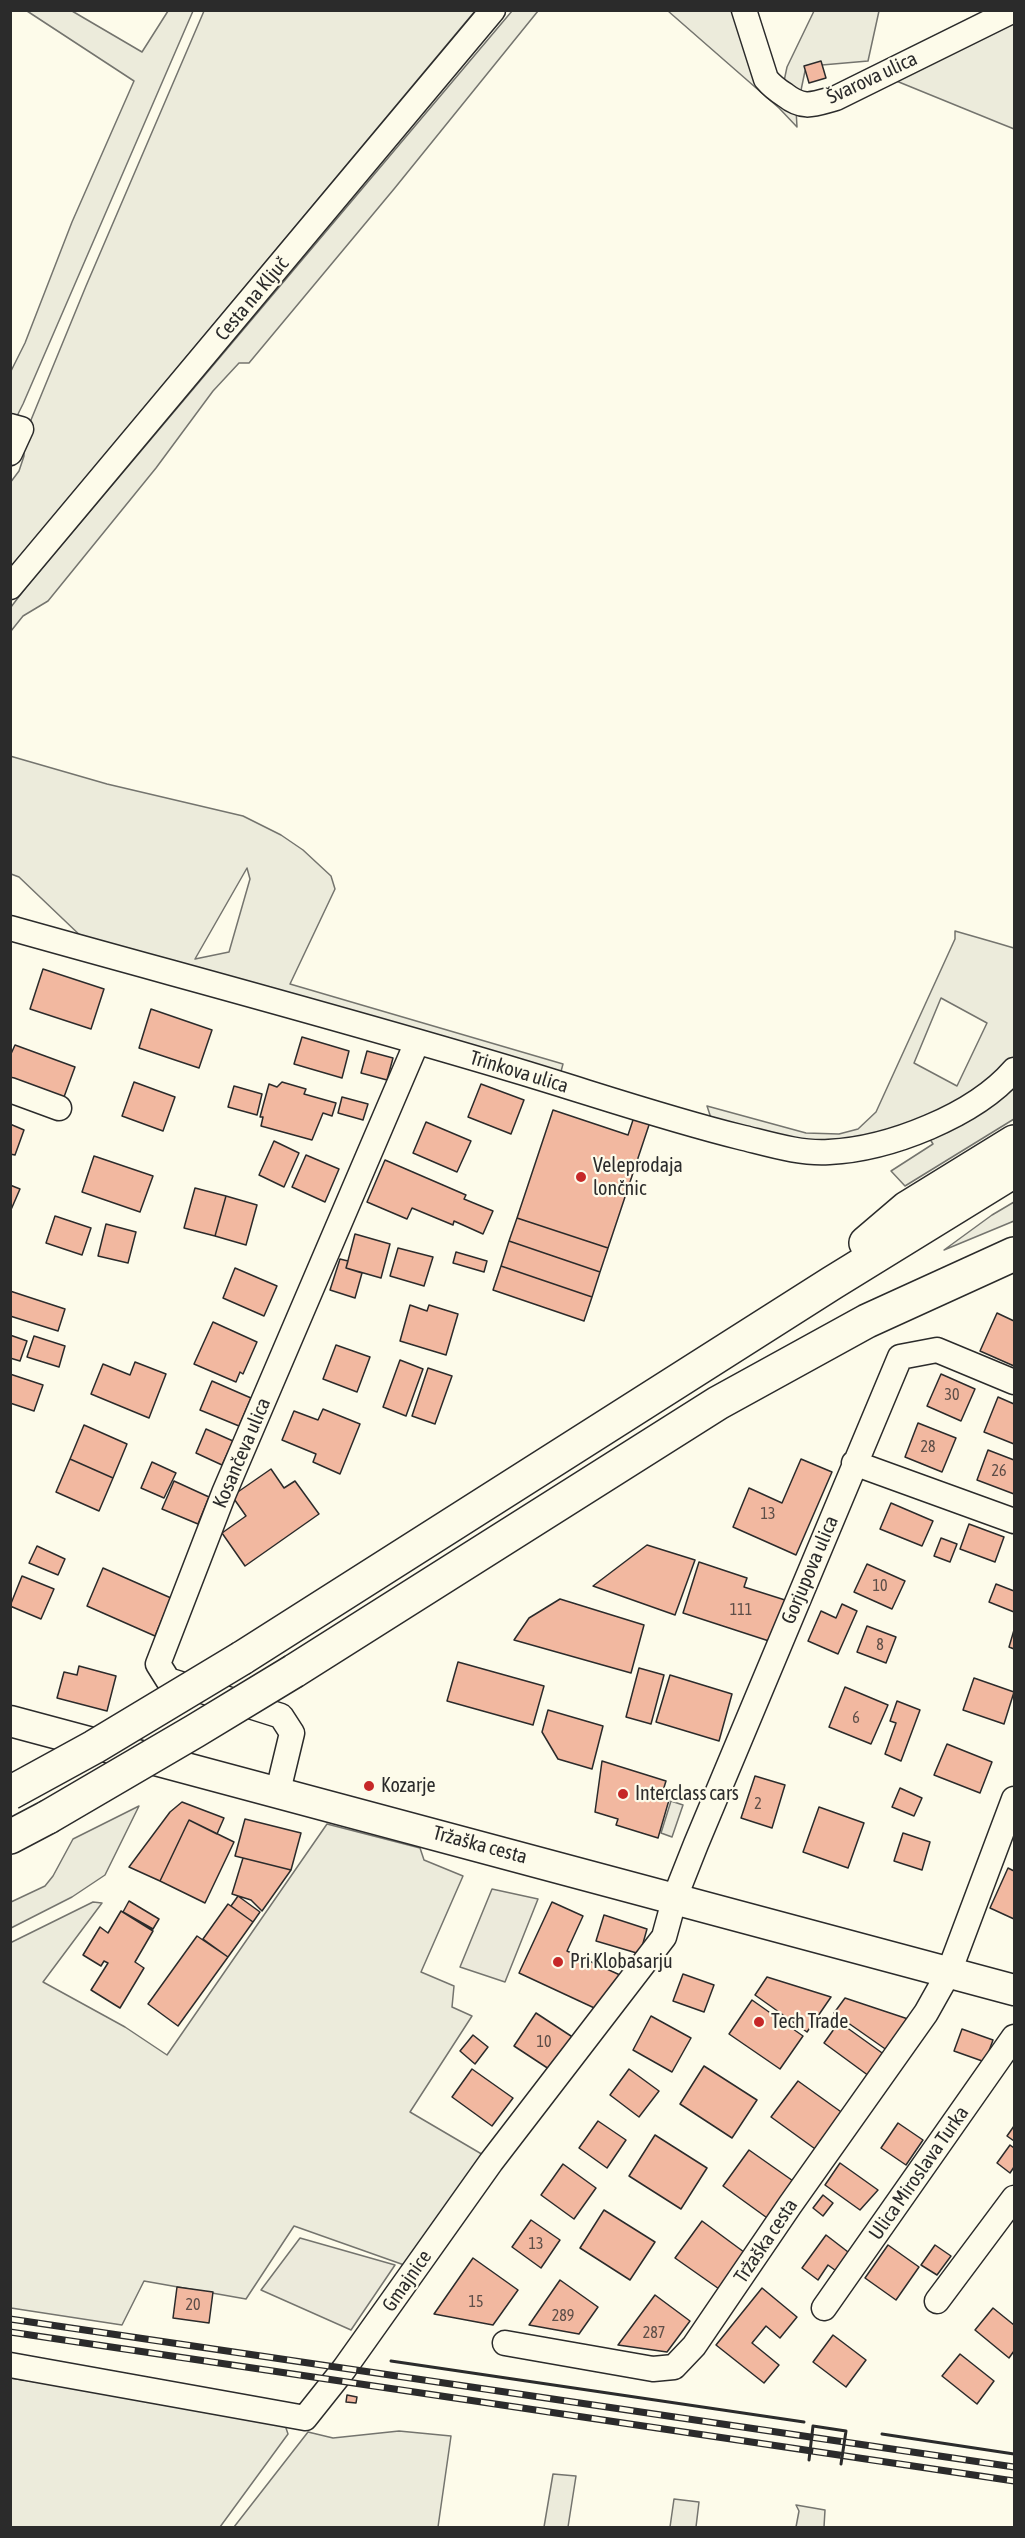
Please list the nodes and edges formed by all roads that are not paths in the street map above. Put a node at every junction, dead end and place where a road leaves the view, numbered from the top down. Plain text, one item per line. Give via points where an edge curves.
1 (492, 10) edge
2 (744, 10) edge
3 (1014, 10) edge
4 (10, 426) edge
5 (10, 453) edge
6 (10, 587) edge
7 (10, 928) edge
8 (417, 1042) junction
9 (1014, 1070) edge
10 (10, 1090) edge
11 (59, 1108) dead end
12 (1014, 1142) edge
13 (1014, 1171) edge
14 (1014, 1254) edge
15 (832, 1283) junction
16 (1014, 1382) edge
17 (854, 1463) junction
18 (1014, 1521) edge
19 (10, 1721) edge
20 (278, 1791) junction
21 (10, 1793) edge
22 (1014, 1799) edge
23 (10, 1837) edge
24 (675, 1897) junction
25 (949, 1972) junction
26 (1014, 1990) edge
27 (1014, 2037) edge
28 (1014, 2198) edge
29 (937, 2301) dead end
30 (824, 2308) dead end
31 (505, 2343) dead end
32 (10, 2365) edge

1 - 6 street, Cesta na Ključ
2 - 3 street, Švarova ulica via 766,79 794,104 812,105 836,98
4 - 5 street via 21,429
7 - 8 street, Trinkova ulica
8 - 9 street, Trinkova ulica via 708,1129 782,1147 828,1152 877,1145 923,1130 968,1107
8 - 20 street, Kosančeva ulica via 224,1493 158,1664 168,1680 281,1716 292,1733
10 - 11 street
12 - 15 highway via 907,1208 854,1255
13 - 15 highway
14 - 23 highway, bridge via 867,1322 718,1403 294,1671
15 - 21 highway, bridge via 242,1658
16 - 17 street, Gorjupova ulica via 937,1350 900,1357
17 - 18 street
17 - 24 street, Gorjupova ulica
19 - 20 main road, Tržaška cesta
20 - 24 main road, Tržaška cesta
22 - 25 street
24 - 25 main road, Tržaška cesta
24 - 32 street, Gmajnice via 664,1937 491,2162 365,2341 305,2418
25 - 26 main road, Tržaška cesta
25 - 31 street, Tržaška cesta via 926,2013 694,2346 674,2367 653,2369
27 - 30 street, Ulica Miroslava Turka
28 - 29 street

